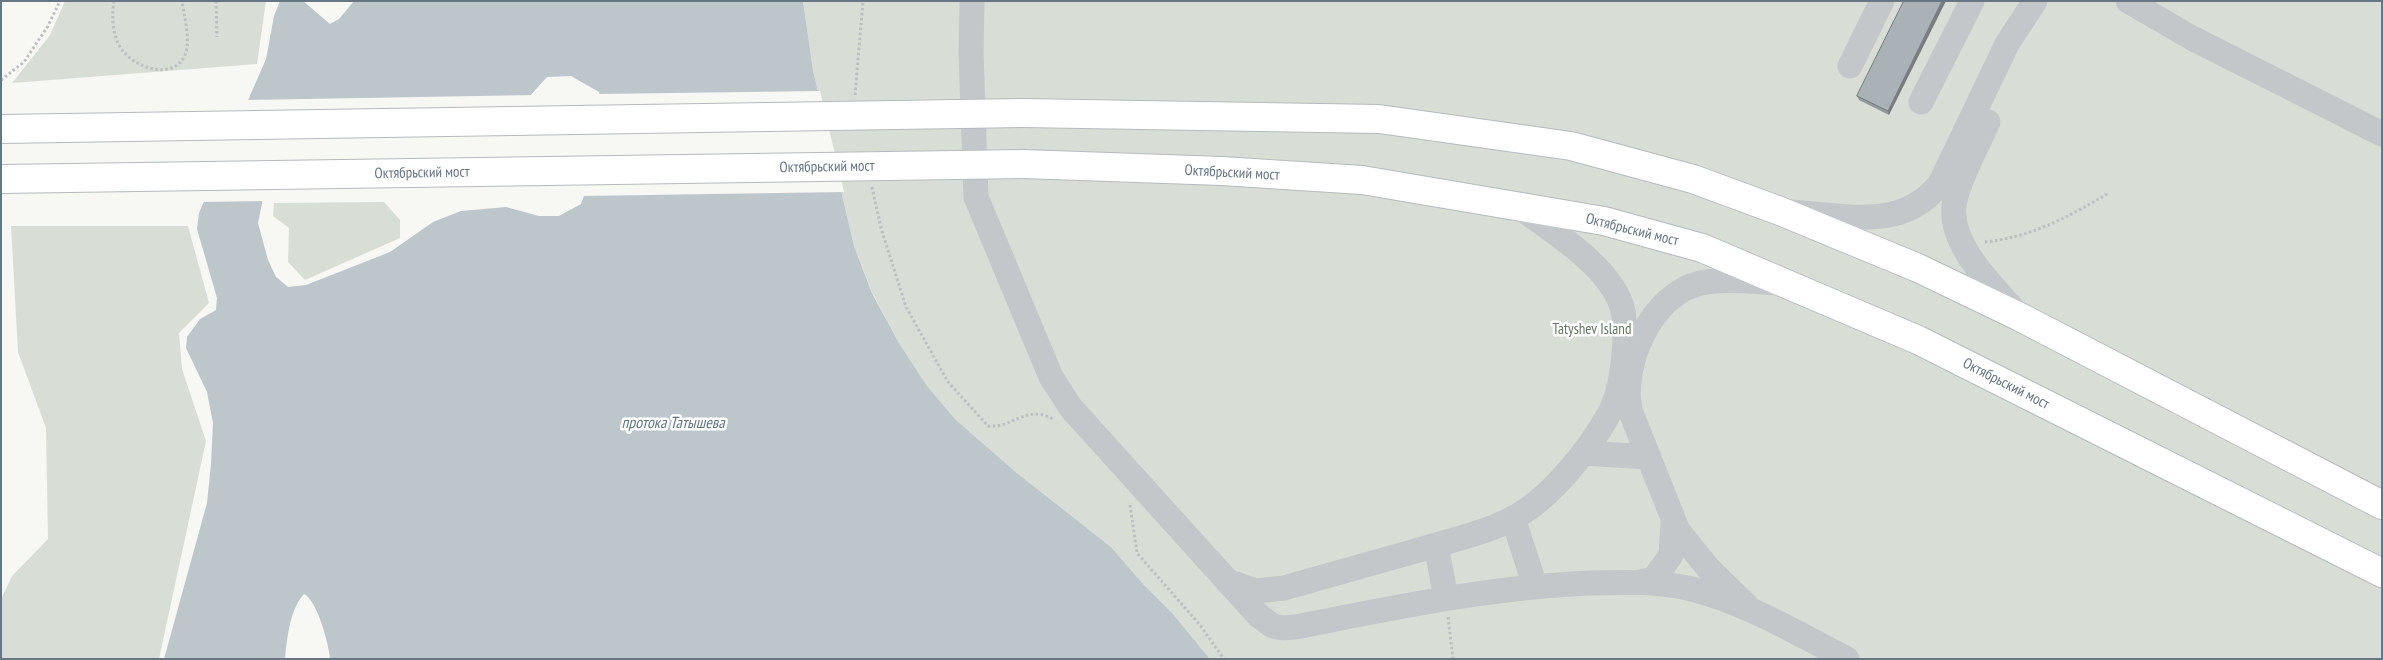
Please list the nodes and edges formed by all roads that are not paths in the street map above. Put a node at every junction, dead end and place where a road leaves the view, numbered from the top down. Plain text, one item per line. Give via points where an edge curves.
1 (972, 1) edge
2 (1882, 1) edge
3 (1972, 1) edge
4 (2128, 1) edge
5 (2034, 2) edge
6 (1850, 66) dead end
7 (1922, 102) dead end
8 (1, 129) edge
9 (2382, 134) edge
10 (1, 179) edge
11 (1517, 205) junction
12 (1780, 211) junction
13 (1786, 282) junction
14 (2020, 318) junction
15 (1584, 453) junction
16 (1649, 457) junction
17 (2382, 505) edge
18 (1513, 518) junction
19 (1674, 522) junction
20 (1436, 545) junction
21 (2382, 573) edge
22 (1224, 580) junction
23 (1641, 582) junction
24 (1535, 586) junction
25 (1446, 598) junction
26 (1752, 610) junction
27 (1847, 659) edge

1 - 22 lane via 975,194 1045,363 1071,408
2 - 6 lane
3 - 7 lane
4 - 9 lane via 2192,38
5 - 12 lane via 2007,44 1940,184 1926,200 1908,211 1884,217
5 - 14 lane via 2018,54 1957,192 1954,212 1955,228 1970,257
8 - 12 main road, bridge via 1023,113 1379,119 1571,146 1693,179
10 - 11 main road, Октябрьский мост, bridge via 1024,164 1362,180
11 - 13 main road, Октябрьский мост via 1604,222 1702,248
11 - 15 lane via 1601,271 1620,300 1625,327 1620,379 1610,412
12 - 14 main road via 1918,268
13 - 16 lane via 1699,283 1670,300 1649,321 1640,339 1629,398 1630,410
13 - 21 main road, Октябрьский мост via 1918,340
14 - 17 main road
15 - 16 lane
15 - 18 lane via 1552,487
16 - 19 lane
18 - 20 lane
18 - 24 lane
19 - 23 lane via 1671,555 1654,579
19 - 26 lane via 1709,569
20 - 22 lane via 1264,592
20 - 25 lane
22 - 25 lane via 1263,620 1283,628
23 - 24 lane
23 - 26 lane via 1694,590
24 - 25 lane
26 - 27 lane

